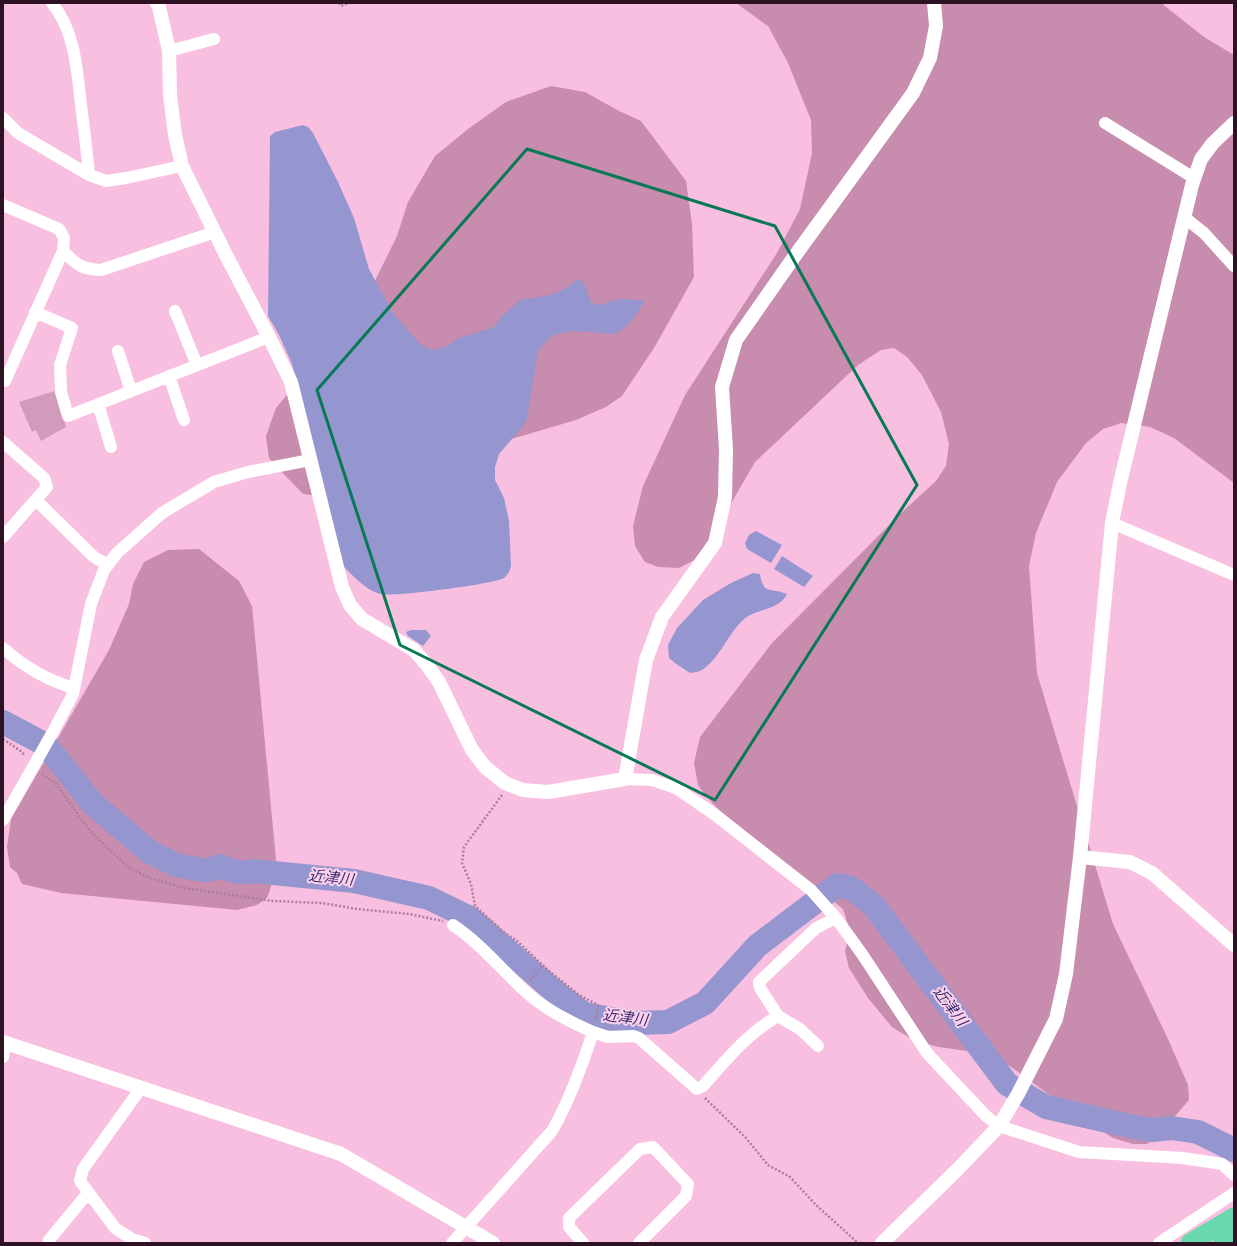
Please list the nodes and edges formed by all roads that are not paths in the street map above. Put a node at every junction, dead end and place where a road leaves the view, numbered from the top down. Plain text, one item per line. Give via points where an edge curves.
1 (157, 3) edge
2 (934, 3) edge
3 (57, 4) edge
4 (214, 39) dead end
5 (169, 51) junction
6 (3, 118) edge
7 (1105, 123) dead end
8 (1234, 123) edge
9 (182, 166) junction
10 (89, 175) junction
11 (1194, 178) junction
12 (4, 208) edge
13 (1184, 217) junction
14 (215, 232) junction
15 (63, 251) junction
16 (1234, 266) edge
17 (175, 311) dead end
18 (35, 312) junction
19 (269, 337) junction
20 (118, 351) dead end
21 (197, 365) junction
22 (169, 376) junction
23 (3, 380) edge
24 (131, 391) junction
25 (98, 404) junction
26 (184, 420) dead end
27 (3, 442) edge
28 (111, 447) dead end
29 (310, 460) junction
30 (36, 500) junction
31 (1112, 523) junction
32 (3, 537) edge
33 (108, 565) junction
34 (1234, 575) edge
35 (3, 648) edge
36 (74, 688) junction
37 (625, 779) junction
38 (3, 820) edge
39 (1080, 857) junction
40 (836, 918) junction
41 (453, 925) road end
42 (1234, 945) edge
43 (778, 1016) junction
44 (593, 1032) junction
45 (4, 1042) edge
46 (818, 1046) dead end
47 (3, 1057) edge
48 (141, 1088) junction
49 (1002, 1121) junction
50 (1234, 1175) edge
51 (88, 1193) junction
52 (1234, 1193) edge
53 (1234, 1217) edge
54 (466, 1226) junction
55 (1234, 1236) edge
56 (49, 1240) dead end
57 (581, 1242) edge
58 (145, 1243) edge
59 (452, 1243) edge
60 (493, 1243) edge
61 (639, 1243) edge
62 (882, 1243) edge
63 (1159, 1243) edge
64 (1190, 1243) edge
65 (1223, 1243) edge

1 - 5 street
2 - 37 street via 936,26 930,58 913,93 736,340 722,387 726,449 725,497 715,542 662,616 646,660
3 - 10 street via 76,57
4 - 5 street
5 - 9 street via 174,135
6 - 10 street via 18,133
7 - 11 street
8 - 11 street via 1201,159
9 - 10 street via 106,181
9 - 14 street
11 - 13 street
12 - 15 street via 59,228 64,238
13 - 16 street via 1204,233
13 - 31 street
14 - 15 street via 101,270 86,269 73,262
14 - 19 street
15 - 18 street
17 - 21 street
18 - 23 street via 5,381
18 - 25 street via 72,328 60,365 61,392 68,416
19 - 21 street
19 - 29 street via 291,382
20 - 24 street
21 - 22 street
22 - 24 street
22 - 26 street
24 - 25 street
25 - 28 street
27 - 30 street via 44,478 47,487
29 - 33 street via 248,472 214,482 162,513 117,553
29 - 37 street via 342,587 350,605 362,618 414,650 423,660 439,682 472,750 485,767 505,783 523,790 548,792
30 - 32 street
30 - 33 street via 94,557
31 - 34 street
31 - 39 street
33 - 36 street via 91,604
35 - 36 street via 46,677
36 - 38 street via 54,730
37 - 40 street via 652,780 676,788 714,814 811,890
39 - 42 street via 1130,862 1152,873
39 - 49 street via 1060,1006 1056,1019
40 - 43 street via 816,928 759,982 760,988
40 - 49 street via 927,1052 986,1116
41 - 44 street via 468,935 526,992 546,1007
43 - 44 street via 733,1051 704,1086 697,1089 640,1038 608,1037
43 - 46 street via 800,1029
44 - 54 street via 571,1092 552,1131
45 - 47 street
45 - 48 street
48 - 51 street via 83,1170 80,1181
48 - 54 street via 341,1154
49 - 50 street via 1080,1152 1183,1158 1222,1164
49 - 62 street via 958,1169
51 - 56 street
51 - 58 street via 115,1228 132,1239
52 - 63 street
53 - 64 highway
54 - 59 street
54 - 60 street
55 - 65 highway
57 - 61 street via 569,1227 569,1218 640,1149 653,1147 688,1184 686,1196

